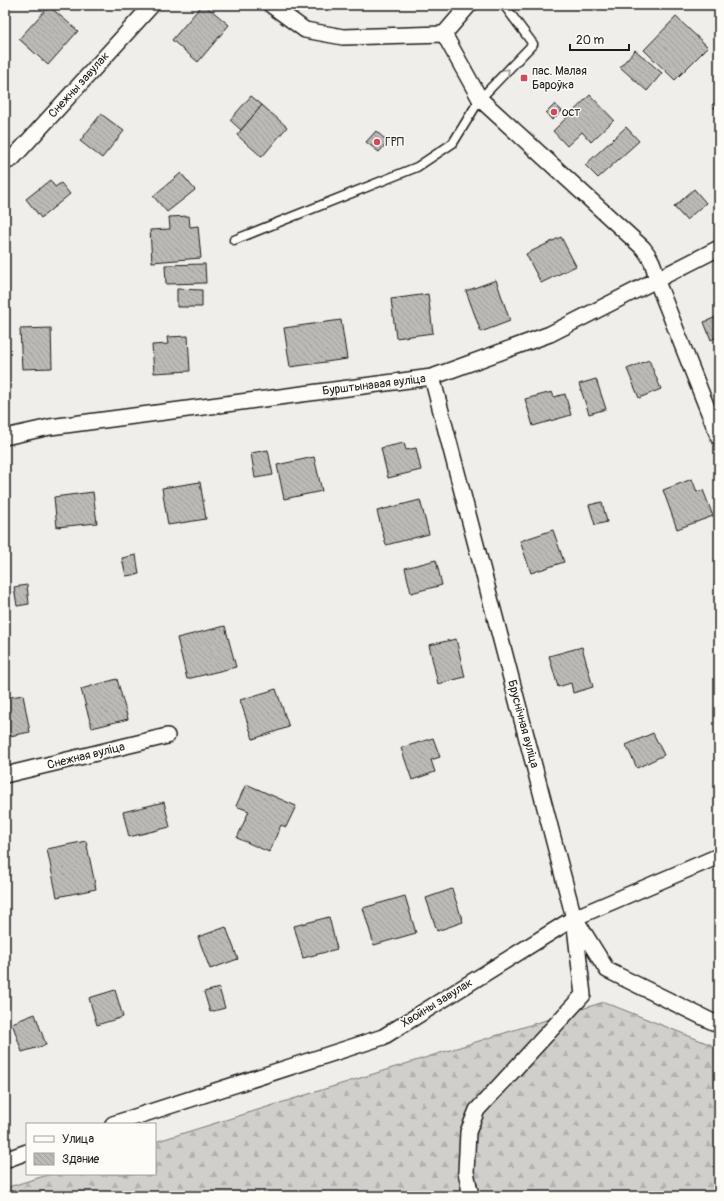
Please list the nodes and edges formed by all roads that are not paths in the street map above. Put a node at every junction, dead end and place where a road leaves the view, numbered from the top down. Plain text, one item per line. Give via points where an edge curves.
1 (152, 5) edge
2 (271, 5) edge
3 (469, 5) edge
4 (504, 5) edge
5 (444, 34) junction
6 (480, 99) junction
7 (5, 162) edge
8 (234, 240) dead end
9 (719, 248) edge
10 (656, 279) junction
11 (432, 377) junction
12 (5, 437) edge
13 (719, 438) edge
14 (167, 736) dead end
15 (5, 776) edge
16 (719, 856) edge
17 (574, 918) junction
18 (719, 1025) edge
19 (116, 1123) edge
20 (26, 1152) edge
21 (5, 1160) edge
22 (471, 1196) edge

1 - 7 street, Снежны завулак via 12,159
2 - 5 street via 305,30 343,37
3 - 5 street
6 -> 4 lane via 533,44
5 - 6 street
6 - 8 lane via 453,143 417,167
6 - 10 street via 643,248 655,266
9 - 10 street, Бурштынавая вуліца
10 - 11 street, Бурштынавая вуліца via 550,334
10 - 13 street
11 - 12 street, Бурштынавая вуліца via 50,427
11 - 17 street, Бруснічная вуліца
14 - 15 street, Снежная вуліца
16 - 17 street
17 - 18 street via 607,970
17 - 19 street, Хвойны завулак via 383,1036
17 - 22 street via 583,995 477,1110 468,1132 466,1172
20 - 21 street

